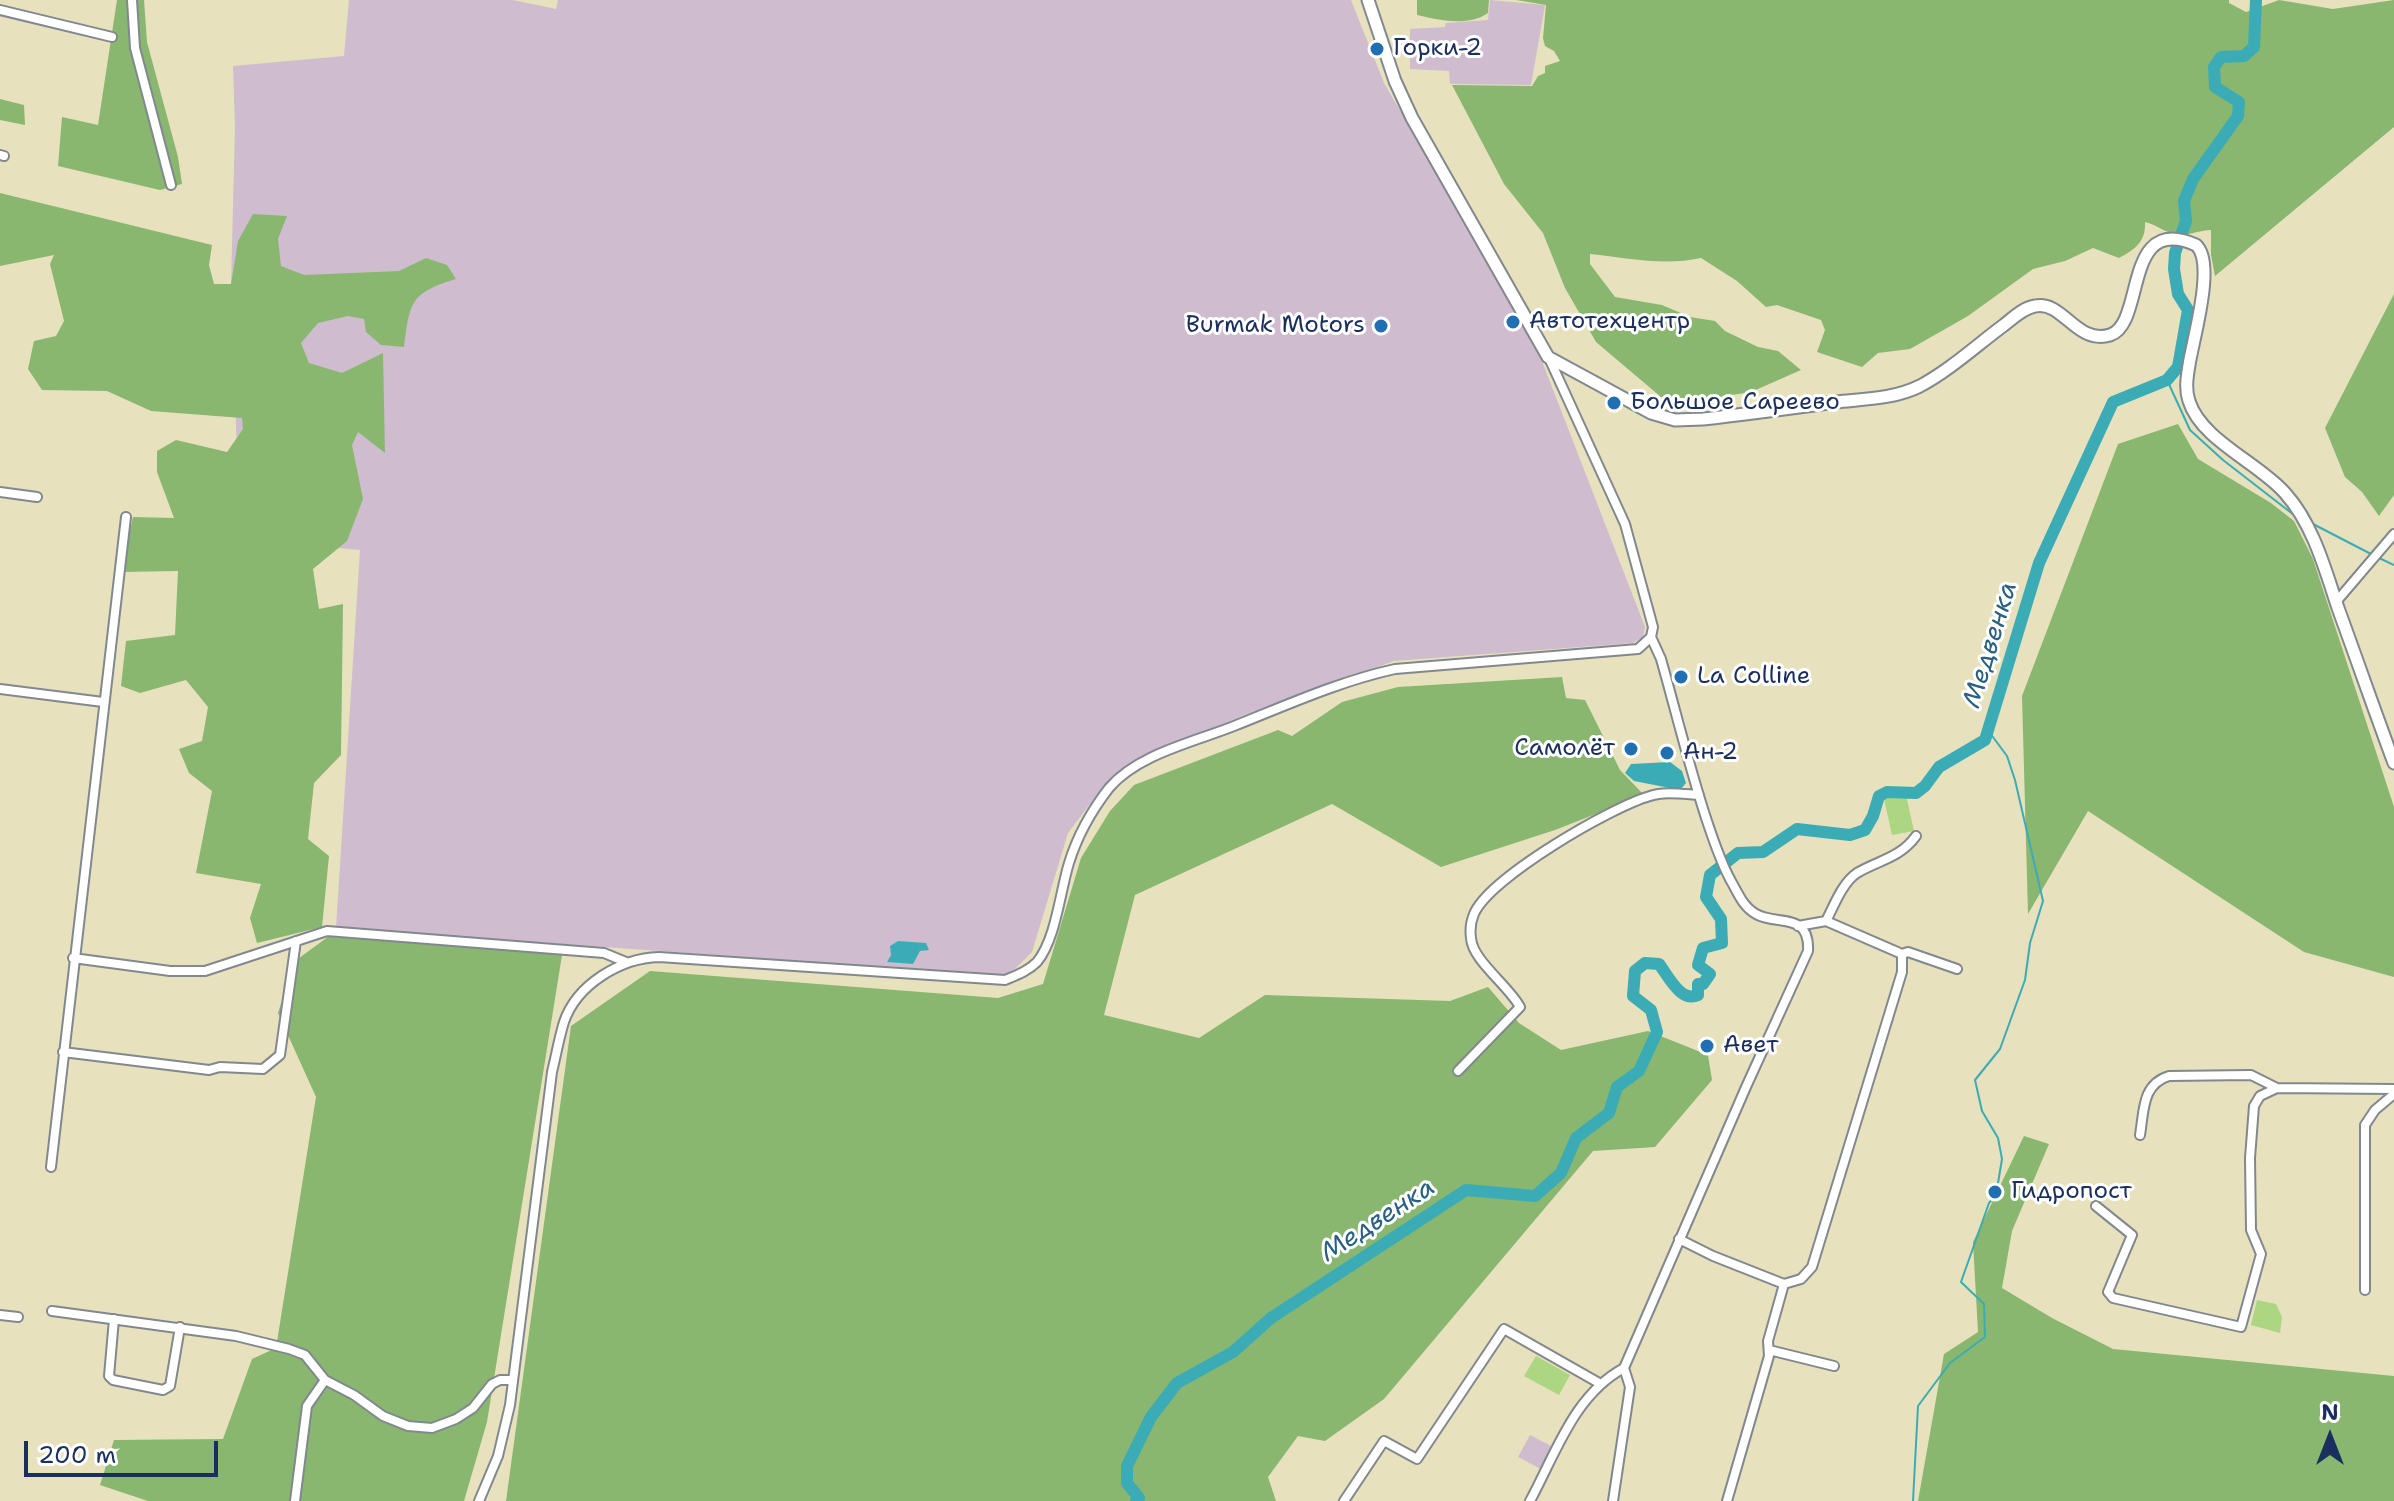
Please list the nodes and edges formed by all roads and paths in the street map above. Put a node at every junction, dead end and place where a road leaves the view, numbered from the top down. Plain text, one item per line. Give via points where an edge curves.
1 (132, 0) edge
2 (1368, 0) edge
3 (0, 10) edge
4 (112, 37) dead end
5 (171, 185) dead end
6 (1548, 357) junction
7 (0, 492) edge
8 (37, 497) dead end
9 (126, 517) dead end
10 (2394, 534) edge
11 (2336, 602) junction
12 (1651, 637) junction
13 (0, 689) edge
14 (103, 702) junction
15 (2394, 763) edge
16 (1699, 795) junction
17 (1916, 836) dead end
18 (1826, 921) junction
19 (1797, 926) junction
20 (296, 941) junction
21 (1902, 954) junction
22 (73, 958) junction
23 (626, 962) junction
24 (1957, 969) dead end
25 (63, 1052) junction
26 (1458, 1071) dead end
27 (2277, 1088) junction
28 (2394, 1092) edge
29 (2140, 1135) dead end
30 (51, 1167) dead end
31 (2096, 1206) dead end
32 (1679, 1239) junction
33 (1784, 1284) junction
34 (2365, 1290) dead end
35 (52, 1311) dead end
36 (0, 1315) edge
37 (18, 1317) dead end
38 (114, 1319) junction
39 (180, 1327) junction
40 (1769, 1350) junction
41 (1834, 1366) dead end
42 (1624, 1368) junction
43 (325, 1380) junction
44 (513, 1380) junction
45 (1599, 1383) junction
46 (295, 1501) edge
47 (479, 1501) edge
48 (1344, 1501) edge
49 (1530, 1501) edge
50 (1613, 1501) edge
51 (1727, 1501) edge

1 - 5 street via 135,48
2 - 6 main road via 1412,118
3 - 4 street
6 - 11 main road via 1651,413 1675,420 1887,397 1920,386 2037,305 2055,310 2091,335 2116,333 2128,319 2142,264 2153,248 2170,241 2190,243 2201,250 2205,272 2187,380 2189,402 2208,429 2285,492 2314,540
6 - 12 street via 1625,524 1653,627
7 - 8 street
9 - 14 street
10 - 11 street
11 - 15 main road
12 - 16 street
12 - 23 street via 1638,649 1378,672 1287,704 1125,773 1084,826 1038,960 1005,980 659,957
13 - 14 street
14 - 22 street
16 - 19 street via 1727,874 1749,909 1759,917 1787,919
16 - 26 street via 1653,794 1617,809 1575,830 1484,900 1474,913 1472,948 1520,1007
17 - 18 street via 1909,846 1847,883
18 - 19 street
18 - 21 street
19 - 32 street via 1809,938 1808,951
20 - 22 street via 205,971
20 - 23 street via 327,931 604,953
20 - 25 street via 280,1055 263,1069 209,1070
21 - 24 street
21 - 33 street via 1902,972 1812,1267 1801,1279
22 - 25 street
23 - 44 street via 577,998 564,1020 552,1072
25 - 30 street
27 - 28 street
27 - 29 street via 2251,1075 2157,1079 2147,1094
27 - 31 street via 2260,1096 2254,1106 2251,1230 2261,1254 2241,1327 2113,1298 2108,1292 2132,1235
28 - 34 street via 2365,1125
32 - 33 street
32 - 42 street
33 - 40 street
35 - 38 street
36 - 37 street
38 - 39 street
38 - 39 street via 109,1376 163,1390 170,1386
39 - 43 street via 305,1355
40 - 41 street
40 - 51 street
42 - 45 street
42 - 50 street via 1630,1387
43 - 44 street via 383,1416 432,1428 473,1408 492,1384
43 - 46 street via 307,1406
44 - 47 street via 504,1435
45 - 48 street via 1504,1329 1417,1459 1384,1441
45 - 49 street via 1575,1415

